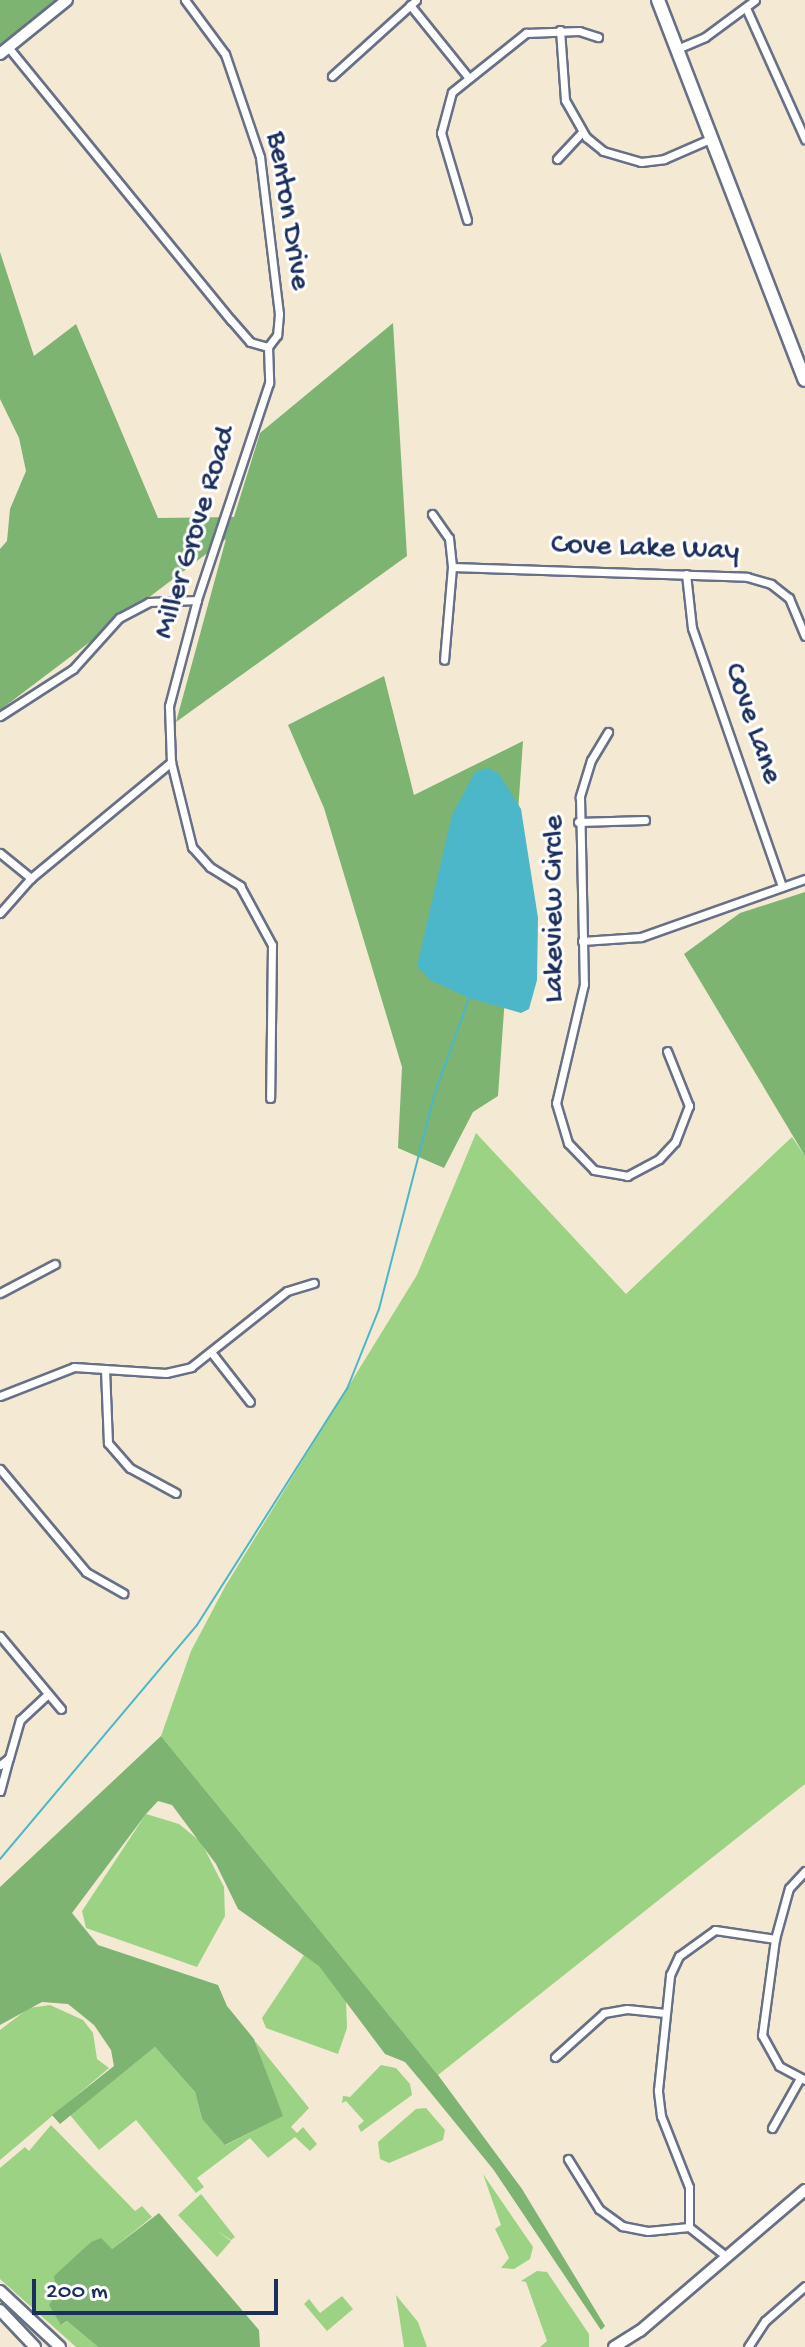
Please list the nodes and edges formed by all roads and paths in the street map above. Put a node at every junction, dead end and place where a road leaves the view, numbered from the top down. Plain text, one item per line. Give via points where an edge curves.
1 (67, 0) edge
2 (185, 0) edge
3 (658, 0) edge
4 (755, 0) edge
5 (413, 3) edge
6 (746, 8) junction
7 (560, 30) junction
8 (598, 37) dead end
9 (677, 49) junction
10 (4, 51) edge
11 (332, 76) dead end
12 (468, 77) junction
13 (582, 132) junction
14 (712, 138) junction
15 (805, 139) edge
16 (557, 159) dead end
17 (467, 220) dead end
18 (268, 347) junction
19 (805, 380) edge
20 (432, 514) dead end
21 (452, 567) junction
22 (686, 574) junction
23 (197, 600) junction
24 (805, 636) edge
25 (444, 660) dead end
26 (0, 716) edge
27 (608, 732) dead end
28 (171, 762) junction
29 (645, 820) dead end
30 (578, 822) junction
31 (0, 853) edge
32 (31, 878) junction
33 (805, 879) edge
34 (782, 887) junction
35 (0, 913) edge
36 (582, 941) junction
37 (667, 1051) dead end
38 (270, 1098) dead end
39 (55, 1264) dead end
40 (314, 1283) dead end
41 (0, 1293) edge
42 (211, 1352) junction
43 (105, 1369) junction
44 (0, 1396) edge
45 (250, 1402) dead end
46 (0, 1469) edge
47 (176, 1493) dead end
48 (123, 1593) dead end
49 (0, 1636) edge
50 (48, 1694) junction
51 (61, 1709) dead end
52 (9, 1758) junction
53 (0, 1765) edge
54 (0, 1791) edge
55 (805, 1871) edge
56 (775, 1939) junction
57 (663, 2013) junction
58 (555, 2057) dead end
59 (802, 2080) edge
60 (772, 2128) dead end
61 (568, 2159) dead end
62 (805, 2190) edge
63 (689, 2227) junction
64 (727, 2257) junction
65 (805, 2286) edge
66 (0, 2291) edge
67 (0, 2310) edge
68 (35, 2347) edge
69 (60, 2347) edge
70 (614, 2347) edge
71 (748, 2347) edge

1 - 10 main road
2 - 18 street, Benton Drive via 225,54 260,157 279,314 277,335
3 - 9 main road
4 - 6 street
5 - 11 street
5 - 12 street
6 - 9 street
6 - 15 street
7 - 8 street
7 - 12 street via 526,33
7 - 13 street via 565,100
9 - 14 main road
10 - 18 street via 250,342
12 - 17 street via 452,92 441,133
13 - 14 street via 603,151 641,162 664,159
13 - 16 street
14 - 19 main road
18 - 23 street, Miller Grove Road via 269,383
20 - 21 street via 449,538
21 - 22 street, Cove Lake Way
21 - 25 street
22 - 24 street, Cove Lake Way via 718,573 771,584 789,598
22 - 34 street, Cove Lane via 692,628
23 - 26 street via 149,602 119,618 73,669
23 - 28 street, Miller Grove Road via 169,706
27 - 30 street, Lakeview Circle via 585,777
28 - 32 street
28 - 38 street, Miller Grove Road via 192,847 210,867 240,886 269,933 274,969
29 - 30 street
30 - 36 street, Lakeview Circle
31 - 32 street
32 - 35 street
33 - 34 street
34 - 36 street via 641,937
36 - 37 street, Lakeview Circle via 580,1014 556,1103 568,1143 594,1170 627,1176 659,1159 675,1142 689,1106
39 - 41 street
40 - 42 street via 287,1291
42 - 43 street via 191,1367 166,1373
42 - 45 street
43 - 44 street via 74,1367
43 - 47 street via 108,1443 130,1468
46 - 48 street via 86,1572
49 - 50 street
50 - 51 street
50 - 52 street via 20,1720
52 - 53 street
52 - 54 street
55 - 56 street via 789,1888
56 - 57 street via 715,1930 695,1941 679,1956
56 - 59 street via 762,2035 779,2066
57 - 58 street via 604,2013
57 - 63 street via 661,2116 689,2187
59 - 60 street
61 - 63 street via 599,2209 622,2226 648,2231
62 - 64 main road
63 - 64 street
64 - 70 main road
65 - 71 street via 765,2321
66 - 69 main road
67 - 68 main road

